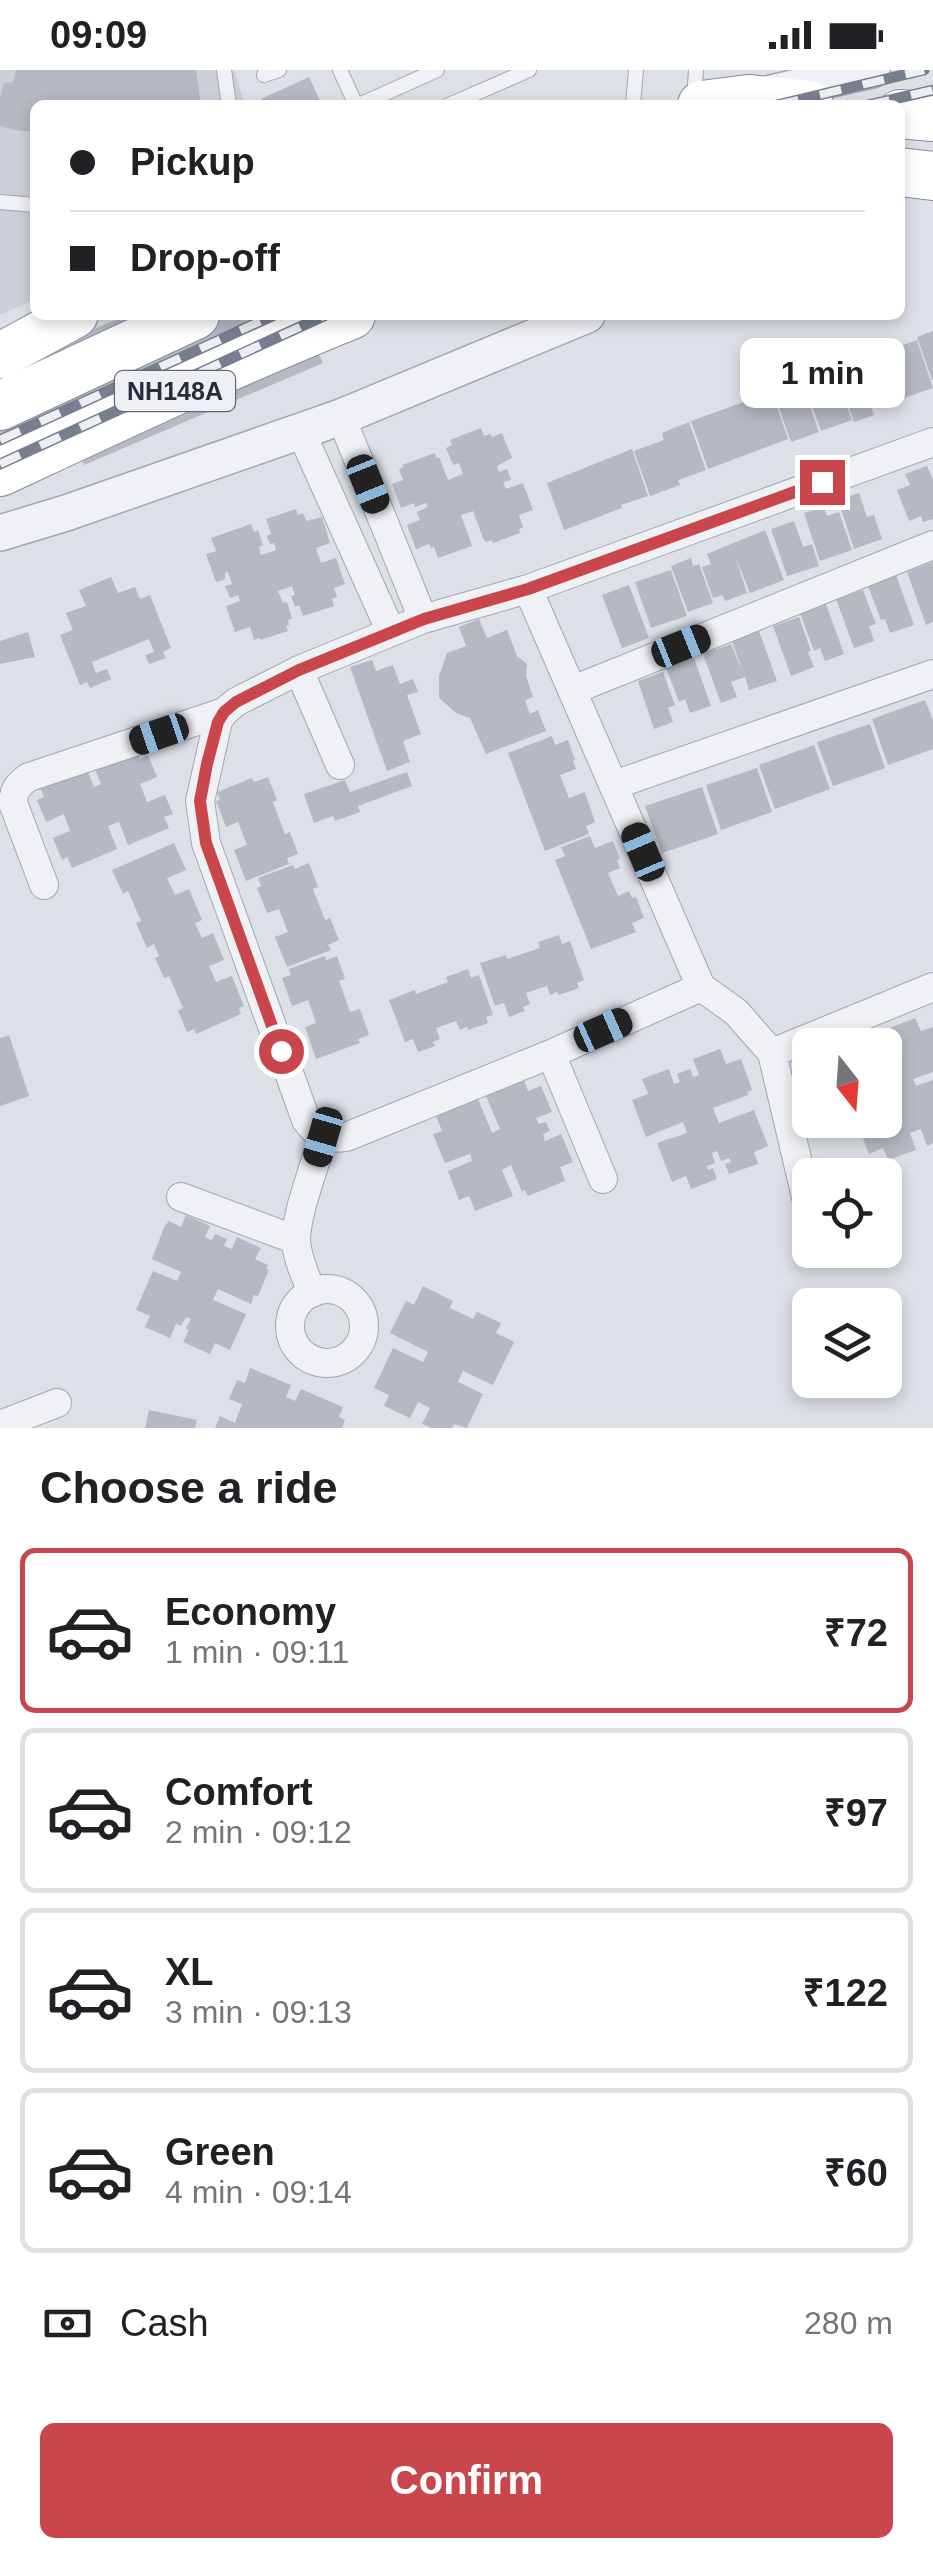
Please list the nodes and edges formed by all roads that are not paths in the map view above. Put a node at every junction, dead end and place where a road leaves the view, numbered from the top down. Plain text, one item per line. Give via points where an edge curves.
1 (224, 70) edge
2 (340, 70) edge
3 (437, 70) edge
4 (530, 70) edge
5 (636, 70) edge
6 (696, 70) edge
7 (872, 70) edge
8 (771, 97) edge
9 (228, 100) edge
10 (355, 100) edge
11 (369, 100) edge
12 (461, 100) edge
13 (634, 100) edge
14 (694, 100) edge
15 (745, 100) edge
16 (905, 114) edge
17 (933, 117) edge
18 (905, 173) edge
19 (933, 176) edge
20 (0, 202) edge
21 (30, 205) edge
22 (66, 320) edge
23 (184, 320) edge
24 (339, 320) edge
25 (575, 320) edge
26 (0, 356) edge
27 (0, 406) edge
28 (341, 417) junction
29 (301, 432) junction
30 (933, 442) edge
31 (0, 472) edge
32 (0, 533) edge
33 (933, 545) edge
34 (528, 589) junction
35 (424, 619) junction
36 (391, 632) junction
37 (299, 670) junction
38 (933, 674) edge
39 (573, 690) junction
40 (224, 712) junction
41 (340, 765) dead end
42 (614, 785) junction
43 (44, 886) dead end
44 (700, 987) junction
45 (933, 987) edge
46 (772, 1053) junction
47 (551, 1054) junction
48 (323, 1137) junction
49 (797, 1158) edge
50 (602, 1179) dead end
51 (182, 1197) dead end
52 (296, 1240) junction
53 (312, 1292) dead end
54 (57, 1402) dead end
55 (0, 1426) edge

1 - 9 lane
2 - 10 lane
3 - 11 lane
4 - 12 lane
5 - 13 lane
6 - 14 lane
7 - 8 street
8 - 15 highway
16 - 17 highway
18 - 19 highway
20 - 21 lane
22 - 26 main road
23 - 27 highway, NH148A
24 - 31 highway, NH148A
25 - 28 street
28 - 29 street
28 - 35 street
29 - 32 street
29 - 36 street
30 - 34 street
33 - 39 street
34 - 35 street
34 - 39 street
35 - 36 street
36 - 37 street
37 - 40 street
37 - 41 street
38 - 42 street
39 - 42 street
40 - 43 street via 21,782 13,803
40 - 48 street via 200,801 206,843 306,1120
42 - 44 street
44 - 46 street via 736,1012
44 - 47 street
45 - 46 street
46 - 49 street
47 - 48 street via 346,1137
47 - 50 street
48 - 52 street
51 - 52 street
52 - 53 street
54 - 55 street

